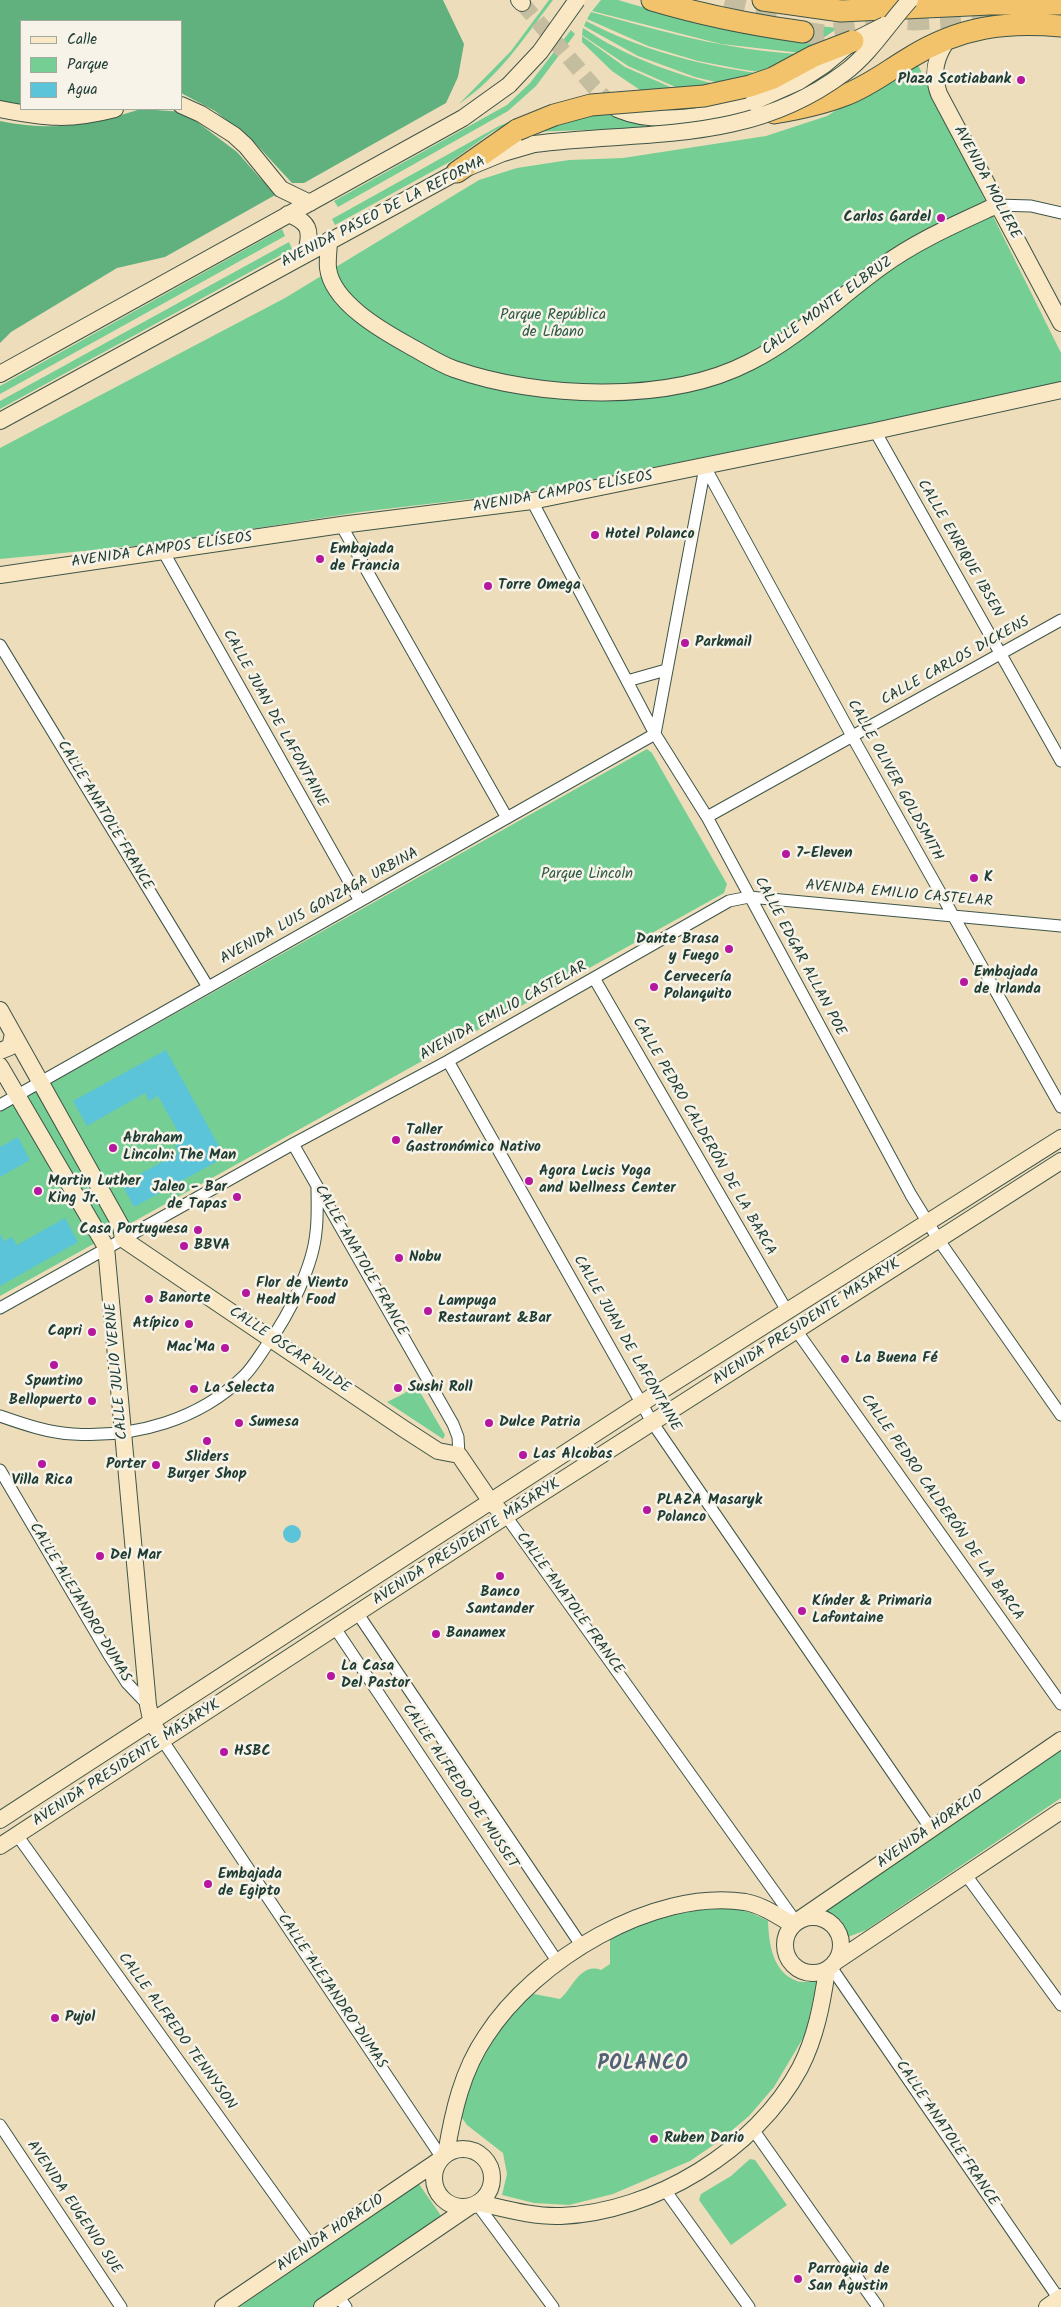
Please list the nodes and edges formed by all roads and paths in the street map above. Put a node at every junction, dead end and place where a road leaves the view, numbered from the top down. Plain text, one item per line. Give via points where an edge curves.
1 (577, 0) edge
2 (652, 0) edge
3 (763, 0) tunnel mouth
4 (910, 0) edge
5 (1061, 4) edge
6 (1032, 12) tunnel mouth
7 (1061, 13) edge
8 (889, 23) junction
9 (1061, 26) edge
10 (803, 32) tunnel mouth
11 (948, 39) junction
12 (853, 40) junction
13 (182, 105) edge
14 (0, 109) edge
15 (617, 109) tunnel mouth
16 (759, 109) junction
17 (110, 110) edge
18 (457, 172) junction
19 (310, 202) junction
20 (997, 205) junction
21 (1061, 213) edge
22 (288, 214) junction
23 (329, 240) junction
24 (306, 252) junction
25 (1061, 323) edge
26 (0, 374) edge
27 (1061, 390) edge
28 (0, 420) edge
29 (875, 431) junction
30 (705, 466) junction
31 (532, 501) junction
32 (341, 525) junction
33 (163, 551) junction
34 (0, 575) edge
35 (1061, 620) edge
36 (0, 644) edge
37 (1001, 653) junction
38 (666, 670) junction
39 (627, 681) junction
40 (655, 734) junction
41 (852, 736) junction
42 (1061, 761) edge
43 (707, 817) junction
44 (508, 818) junction
45 (749, 897) junction
46 (360, 901) junction
47 (951, 914) junction
48 (1061, 926) edge
49 (594, 978) junction
50 (208, 987) junction
51 (0, 1010) edge
52 (13, 1034) junction
53 (0, 1051) edge
54 (448, 1061) junction
55 (0, 1066) edge
56 (40, 1082) junction
57 (17, 1096) junction
58 (0, 1105) edge
59 (1061, 1107) edge
60 (1061, 1138) edge
61 (293, 1144) junction
62 (1061, 1161) edge
63 (317, 1186) junction
64 (928, 1222) junction
65 (123, 1239) junction
66 (938, 1239) junction
67 (106, 1247) junction
68 (0, 1308) edge
69 (787, 1311) junction
70 (796, 1330) junction
71 (272, 1339) junction
72 (641, 1404) junction
73 (0, 1416) edge
74 (1061, 1416) edge
75 (652, 1422) junction
76 (123, 1433) junction
77 (459, 1455) junction
78 (0, 1470) edge
79 (492, 1502) junction
80 (506, 1516) junction
81 (358, 1614) junction
82 (336, 1628) junction
83 (1061, 1704) edge
84 (148, 1705) junction
85 (152, 1724) junction
86 (1061, 1740) edge
87 (163, 1741) junction
88 (1061, 1811) edge
89 (2, 1814) edge
90 (931, 1829) junction
91 (16, 1835) junction
92 (0, 1846) edge
93 (966, 1875) junction
94 (796, 1922) junction
95 (581, 1945) junction
96 (557, 1961) junction
97 (831, 1966) junction
98 (1061, 2005) edge
99 (0, 2125) edge
100 (752, 2128) junction
101 (442, 2158) junction
102 (665, 2190) junction
103 (475, 2204) junction
104 (312, 2247) junction
105 (1057, 2301) edge
106 (342, 2302) edge
107 (121, 2307) edge
108 (223, 2307) edge
109 (322, 2307) edge
110 (553, 2307) edge
111 (749, 2307) edge
112 (878, 2307) edge

1 - 19 street, bridge via 525,69 494,96 462,118
2 - 10 highway via 750,25
3 - 5 highway via 841,11
4 - 8 street, AVENIDA PASEO DE LA REFORMA, bridge
6 - 7 highway
8 - 12 street, bridge
8 - 16 street, AVENIDA PASEO DE LA REFORMA, bridge via 845,73 801,99
9 - 11 highway via 1002,24
11 - 16 highway, bridge via 845,95 824,102
11 - 20 street, AVENIDA MOLIERE via 936,62 936,86
12 - 16 street, bridge via 811,74
12 - 18 highway, bridge via 750,86 704,96 591,105 554,115 517,130
13 - 19 street via 234,135 281,189
14 - 17 street via 58,118
15 - 16 street via 630,115 662,118
16 - 18 street, AVENIDA PASEO DE LA REFORMA, bridge via 722,127 699,131 534,144
18 - 23 street, AVENIDA PASEO DE LA REFORMA
19 - 22 street
20 - 21 street, CALLE MONTE ELBRUZ via 1031,206
20 - 23 street, CALLE MONTE ELBRUZ via 883,265 784,341 749,363 710,379 640,391 584,391 529,386 452,368 383,330 348,303 330,277
20 - 25 street, AVENIDA MOLIERE
22 - 24 street via 300,219 308,228 310,239
22 - 26 street
23 - 24 street, AVENIDA PASEO DE LA REFORMA
24 - 28 street, AVENIDA PASEO DE LA REFORMA
27 - 29 street, AVENIDA CAMPOS ELÍSEOS
29 - 30 street, AVENIDA CAMPOS ELÍSEOS
29 - 37 street, CALLE ENRIQUE IBSEN
30 - 31 street, AVENIDA CAMPOS ELÍSEOS
30 - 38 street
30 - 41 street, CALLE OLIVER GOLDSMITH
31 - 32 street, AVENIDA CAMPOS ELÍSEOS
31 - 39 street, CALLE EDGAR ALLAN POE
32 - 33 street, AVENIDA CAMPOS ELÍSEOS
32 - 44 street
33 - 34 street, AVENIDA CAMPOS ELÍSEOS
33 - 46 street, CALLE JUAN DE LAFONTAINE
35 - 37 street, CALLE CARLOS DICKENS
36 - 50 street, CALLE ANATOLE FRANCE
37 - 41 street, CALLE CARLOS DICKENS
37 - 42 street, CALLE ENRIQUE IBSEN
38 - 39 street
38 - 40 street
39 - 40 street, CALLE EDGAR ALLAN POE
40 - 43 street, CALLE EDGAR ALLAN POE
40 - 44 street, AVENIDA LUIS GONZAGA URBINA
41 - 43 street, CALLE CARLOS DICKENS
41 - 47 street, CALLE OLIVER GOLDSMITH
43 - 45 street, CALLE EDGAR ALLAN POE
44 - 46 street, AVENIDA LUIS GONZAGA URBINA
45 - 47 street, AVENIDA EMILIO CASTELAR
45 - 49 street, AVENIDA EMILIO CASTELAR via 729,901
45 - 64 street, CALLE EDGAR ALLAN POE
46 - 50 street, AVENIDA LUIS GONZAGA URBINA
47 - 48 street, AVENIDA EMILIO CASTELAR
47 - 59 street, CALLE OLIVER GOLDSMITH
49 - 54 street, AVENIDA EMILIO CASTELAR
49 - 69 street, CALLE PEDRO CALDERÓN DE LA BARCA
50 - 56 street, AVENIDA LUIS GONZAGA URBINA
51 - 52 street
52 - 53 street via 10,1047
52 - 56 street
54 - 61 street, AVENIDA EMILIO CASTELAR
54 - 72 street, CALLE JUAN DE LAFONTAINE
55 - 57 street, CALLE JULIO VERNE
56 - 57 street, AVENIDA LUIS GONZAGA URBINA
56 - 65 street via 121,1226
57 - 58 street, AVENIDA LUIS GONZAGA URBINA
57 - 67 street, CALLE JULIO VERNE
60 - 64 street, AVENIDA PRESIDENTE MASARYK
61 - 63 street, CALLE ANATOLE FRANCE
61 - 65 street, AVENIDA EMILIO CASTELAR
62 - 66 street, AVENIDA PRESIDENTE MASARYK
63 - 71 street via 316,1233 306,1269 284,1323
63 - 77 street, CALLE ANATOLE FRANCE via 453,1424
64 - 66 street, CALLE EDGAR ALLAN POE
64 - 69 street, AVENIDA PRESIDENTE MASARYK
65 - 67 street, AVENIDA EMILIO CASTELAR
65 - 71 street, CALLE OSCAR WILDE
66 - 70 street, AVENIDA PRESIDENTE MASARYK
66 - 74 street, CALLE EDGAR ALLAN POE
67 - 68 street, AVENIDA EMILIO CASTELAR
67 - 76 street, CALLE JULIO VERNE
69 - 72 street, AVENIDA PRESIDENTE MASARYK
70 - 75 street, AVENIDA PRESIDENTE MASARYK
70 - 83 street, CALLE PEDRO CALDERÓN DE LA BARCA
71 - 76 street via 245,1376 210,1402 164,1425
71 - 77 street, CALLE OSCAR WILDE via 438,1451
72 - 75 street, CALLE JUAN DE LAFONTAINE
72 - 79 street, AVENIDA PRESIDENTE MASARYK
73 - 76 street via 73,1434
75 - 80 street, AVENIDA PRESIDENTE MASARYK
75 - 90 street, CALLE JUAN DE LAFONTAINE
76 - 84 street, CALLE JULIO VERNE
77 - 79 street, CALLE ANATOLE FRANCE
78 - 84 street, CALLE ALEJANDRO DUMAS via 126,1683
79 - 80 street, CALLE ANATOLE FRANCE
79 - 85 street, AVENIDA PRESIDENTE MASARYK
80 - 81 street, AVENIDA PRESIDENTE MASARYK
80 - 94 street, CALLE ANATOLE FRANCE
81 - 82 street, AVENIDA PRESIDENTE MASARYK
81 - 95 street, CALLE ALFREDO DE MUSSET
82 - 87 street, AVENIDA PRESIDENTE MASARYK
82 - 96 street, CALLE ALFREDO DE MUSSET
84 - 85 street, CALLE ALEJANDRO DUMAS
85 - 87 street, CALLE ALEJANDRO DUMAS
85 - 89 street, AVENIDA PRESIDENTE MASARYK
86 - 90 street, AVENIDA HORACIO
87 - 91 street, AVENIDA PRESIDENTE MASARYK
87 - 101 street, CALLE ALEJANDRO DUMAS
88 - 93 street
90 - 94 street, AVENIDA HORACIO
91 - 92 street, AVENIDA PRESIDENTE MASARYK
91 - 104 street, CALLE ALFREDO TENNYSON
93 - 97 street
93 - 98 street
94 - 95 street via 746,1902 692,1903 654,1911
94 - 97 street via 817,1917 837,1930 841,1944
94 - 97 street via 785,1939 790,1963 803,1972 820,1973
95 - 96 street
96 - 101 street via 526,1987 485,2036 461,2087
97 - 100 street via 813,2037 800,2067 781,2098
97 - 105 street, CALLE ANATOLE FRANCE
99 - 107 street, AVENIDA EUGENIO SUE
100 - 102 street via 712,2162
100 - 112 street
101 - 103 street via 433,2178 439,2195 452,2205
101 - 103 street via 454,2150 473,2150 488,2161 492,2169 492,2184
101 - 104 street, AVENIDA HORACIO
102 - 103 street via 601,2212 560,2216 528,2215
102 - 111 street
103 - 106 street
103 - 110 street
104 - 108 street, AVENIDA HORACIO
106 - 109 street

